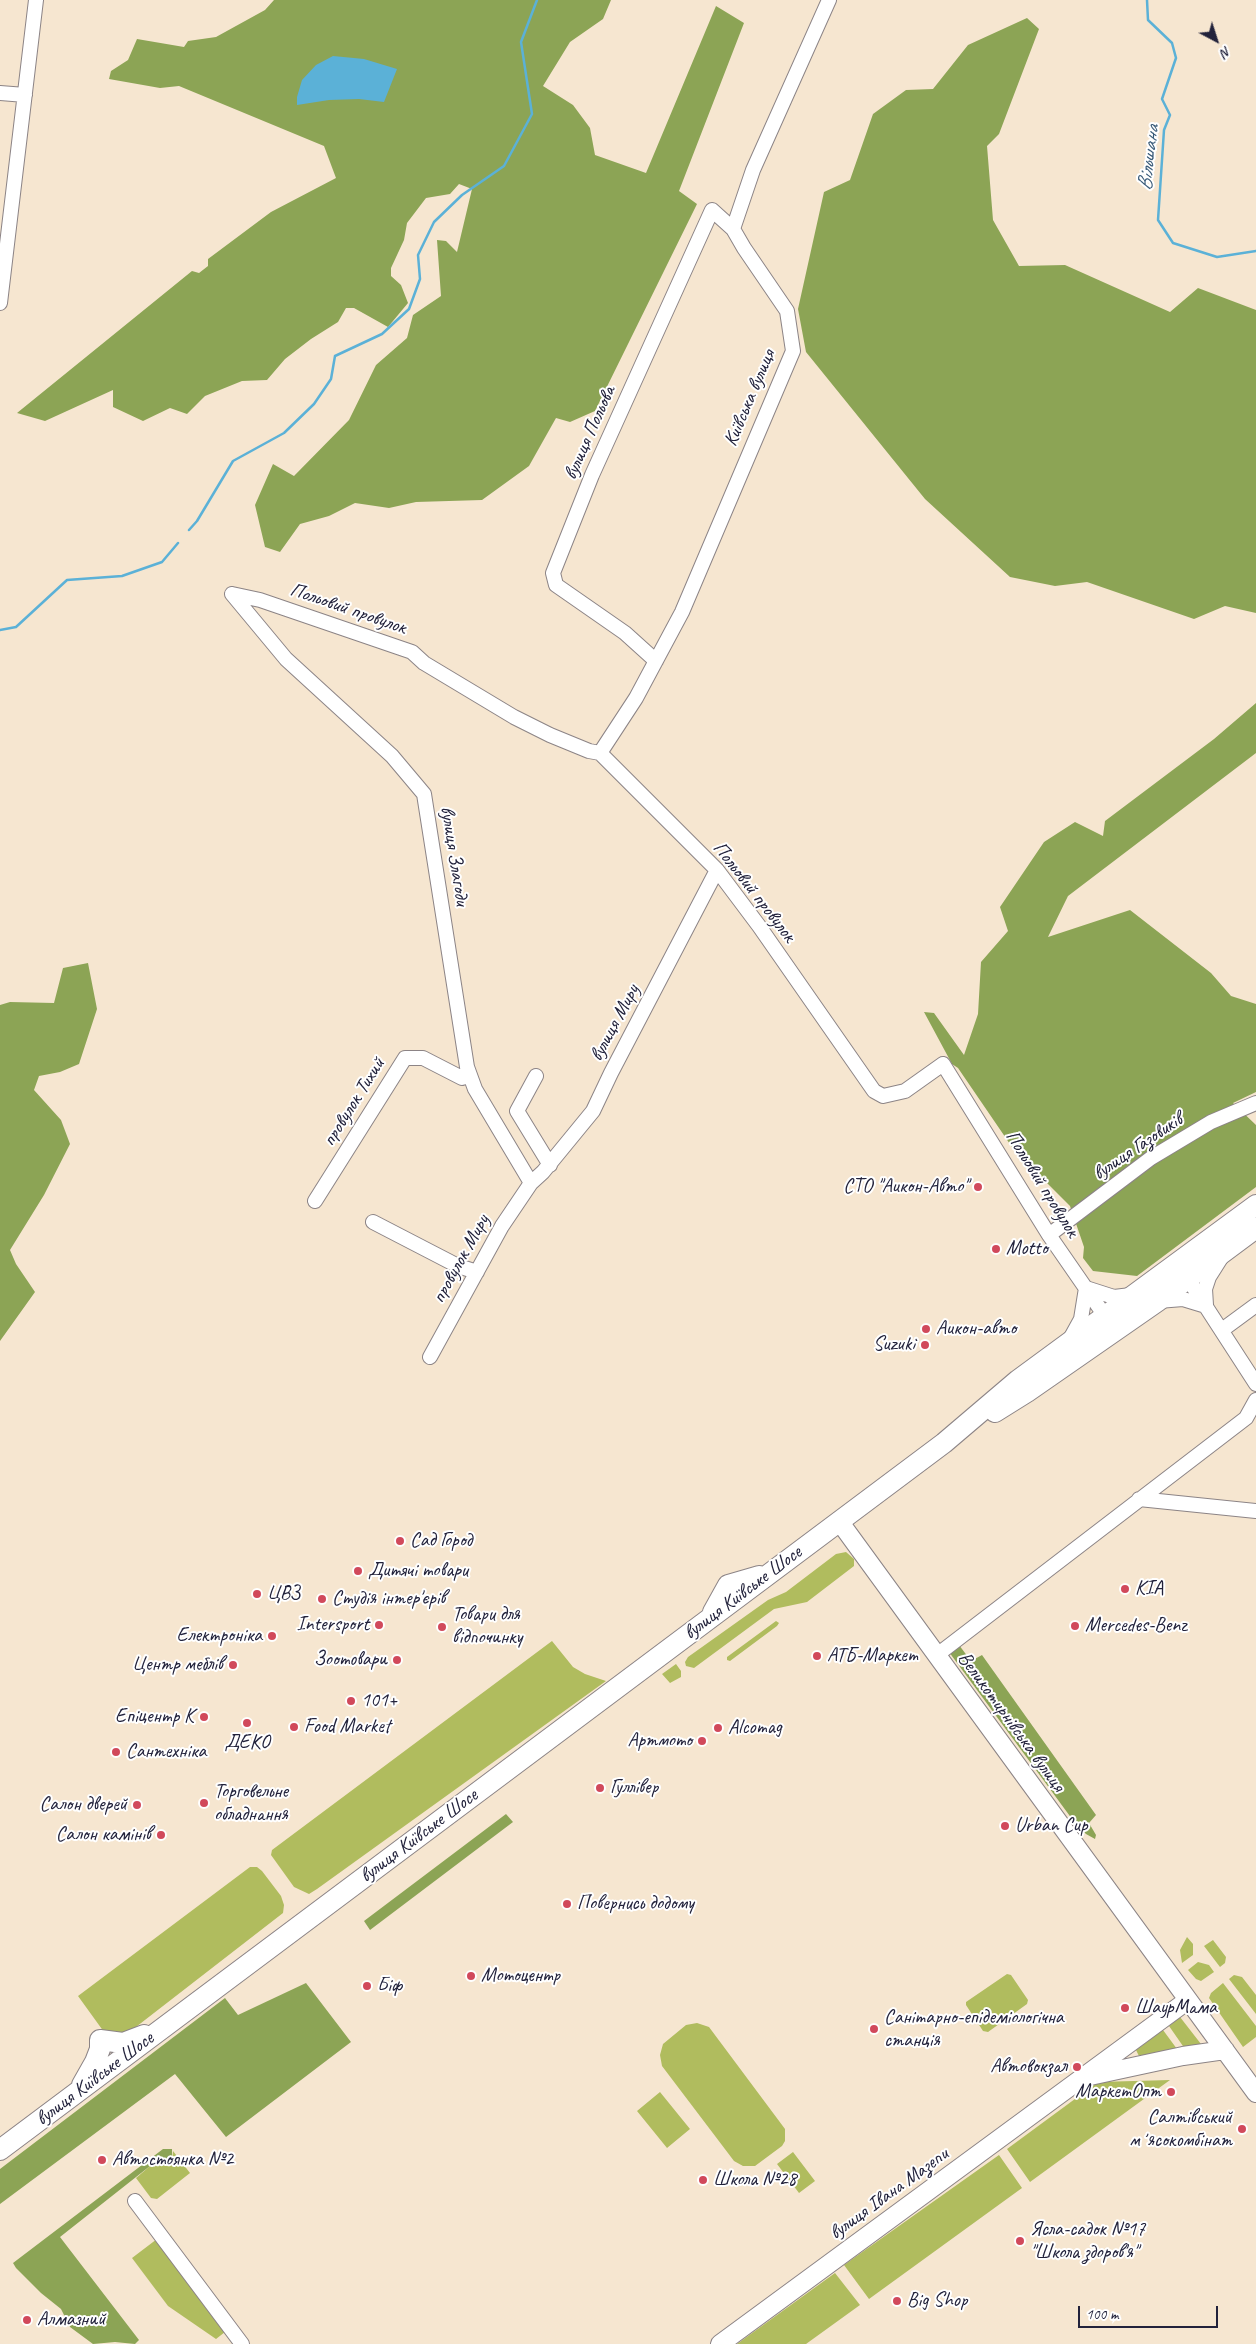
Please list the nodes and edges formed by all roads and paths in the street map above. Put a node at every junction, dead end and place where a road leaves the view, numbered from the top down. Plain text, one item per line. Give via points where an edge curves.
1 (36, 0) edge
2 (829, 0) edge
3 (0, 92) edge
4 (25, 95) junction
5 (733, 229) junction
6 (0, 303) edge
7 (232, 594) joint
8 (656, 661) junction
9 (594, 752) junction
10 (717, 870) junction
11 (470, 1075) junction
12 (536, 1076) dead end
13 (1256, 1103) edge
14 (550, 1164) junction
15 (531, 1183) junction
16 (315, 1201) dead end
17 (1256, 1205) edge
18 (373, 1222) dead end
19 (1256, 1228) edge
20 (1049, 1235) junction
21 (1227, 1250) junction
22 (1192, 1253) junction
23 (477, 1272) junction
24 (1161, 1276) junction
25 (1188, 1279) junction
26 (1086, 1288) junction
27 (1134, 1295) junction
28 (1158, 1301) junction
29 (1256, 1305) edge
30 (1206, 1306) junction
31 (1105, 1316) junction
32 (1137, 1316) junction
33 (1222, 1330) junction
34 (1075, 1349) junction
35 (430, 1357) dead end
36 (1256, 1384) edge
37 (1256, 1400) edge
38 (1139, 1499) junction
39 (1256, 1511) edge
40 (839, 1521) junction
41 (937, 1656) junction
42 (1188, 2000) junction
43 (177, 2017) junction
44 (1225, 2050) junction
45 (1083, 2078) junction
46 (77, 2093) junction
47 (1256, 2093) edge
48 (0, 2150) edge
49 (135, 2201) dead end
50 (242, 2344) edge
51 (720, 2344) edge

1 - 4 street
2 - 5 street via 753,170
3 - 4 street
4 - 6 street
5 - 8 street, Київська вулиця via 787,311 793,351 682,612
5 - 8 street, вулиця Польова via 712,210 596,466 553,574 556,585 625,633
7 - 9 street, Польовий провулок via 260,600 412,652 424,663 514,717
7 - 11 street, вулиця Злагоди via 286,659 392,756 424,794
8 - 9 street, Київська вулиця via 636,698
9 - 10 street, Польовий провулок
10 - 14 street, вулиця Миру via 593,1111
10 - 20 street, Польовий провулок via 874,1091 883,1096 905,1090 943,1064
11 - 15 street, вулиця Злагоди via 475,1089
11 - 16 street, провулок Тихий via 462,1078 422,1058 405,1058
12 - 14 street via 517,1111
13 - 20 street, вулиця Газовиків via 1211,1122 1151,1158
14 - 15 street, вулиця Миру
15 - 23 street, провулок Миру
17 - 22 highway
18 - 23 street via 458,1266
19 - 21 highway
20 - 26 street, Польовий провулок
21 - 25 highway
21 - 30 street via 1209,1277 1205,1289
22 - 24 highway
22 - 25 street via 1187,1268
23 - 35 street, провулок Миру
24 - 25 street
24 - 27 highway
25 - 28 highway
25 - 30 street
26 - 27 street via 1114,1297
26 - 31 street, Польовий провулок
26 - 34 street
27 - 31 highway
28 - 30 street via 1183,1298
28 - 32 highway
29 - 33 street
30 - 33 street
31 - 32 street via 1119,1319
31 - 34 highway
32 - 34 highway
33 - 36 street
34 - 40 highway, вулиця Київське Шосе via 1027,1392 944,1443
37 - 38 street via 1246,1418
38 - 39 street
38 - 41 street
40 - 41 main road, Великотирнівська вулиця
40 - 43 highway, вулиця Київське Шосе via 776,1568 728,1584 716,1608 701,1624
41 - 42 main road, Великотирнівська вулиця
42 - 44 main road, Великотирнівська вулиця
42 - 45 main road, вулиця Івана Мазепи
43 - 46 highway, вулиця Київське Шосе
43 - 46 highway via 123,2043 100,2040 96,2062
44 - 45 main road, вулиця Івана Мазепи
44 - 47 main road, Великотирнівська вулиця
45 - 51 main road, вулиця Івана Мазепи
46 - 48 highway, вулиця Київське Шосе
49 - 50 street

